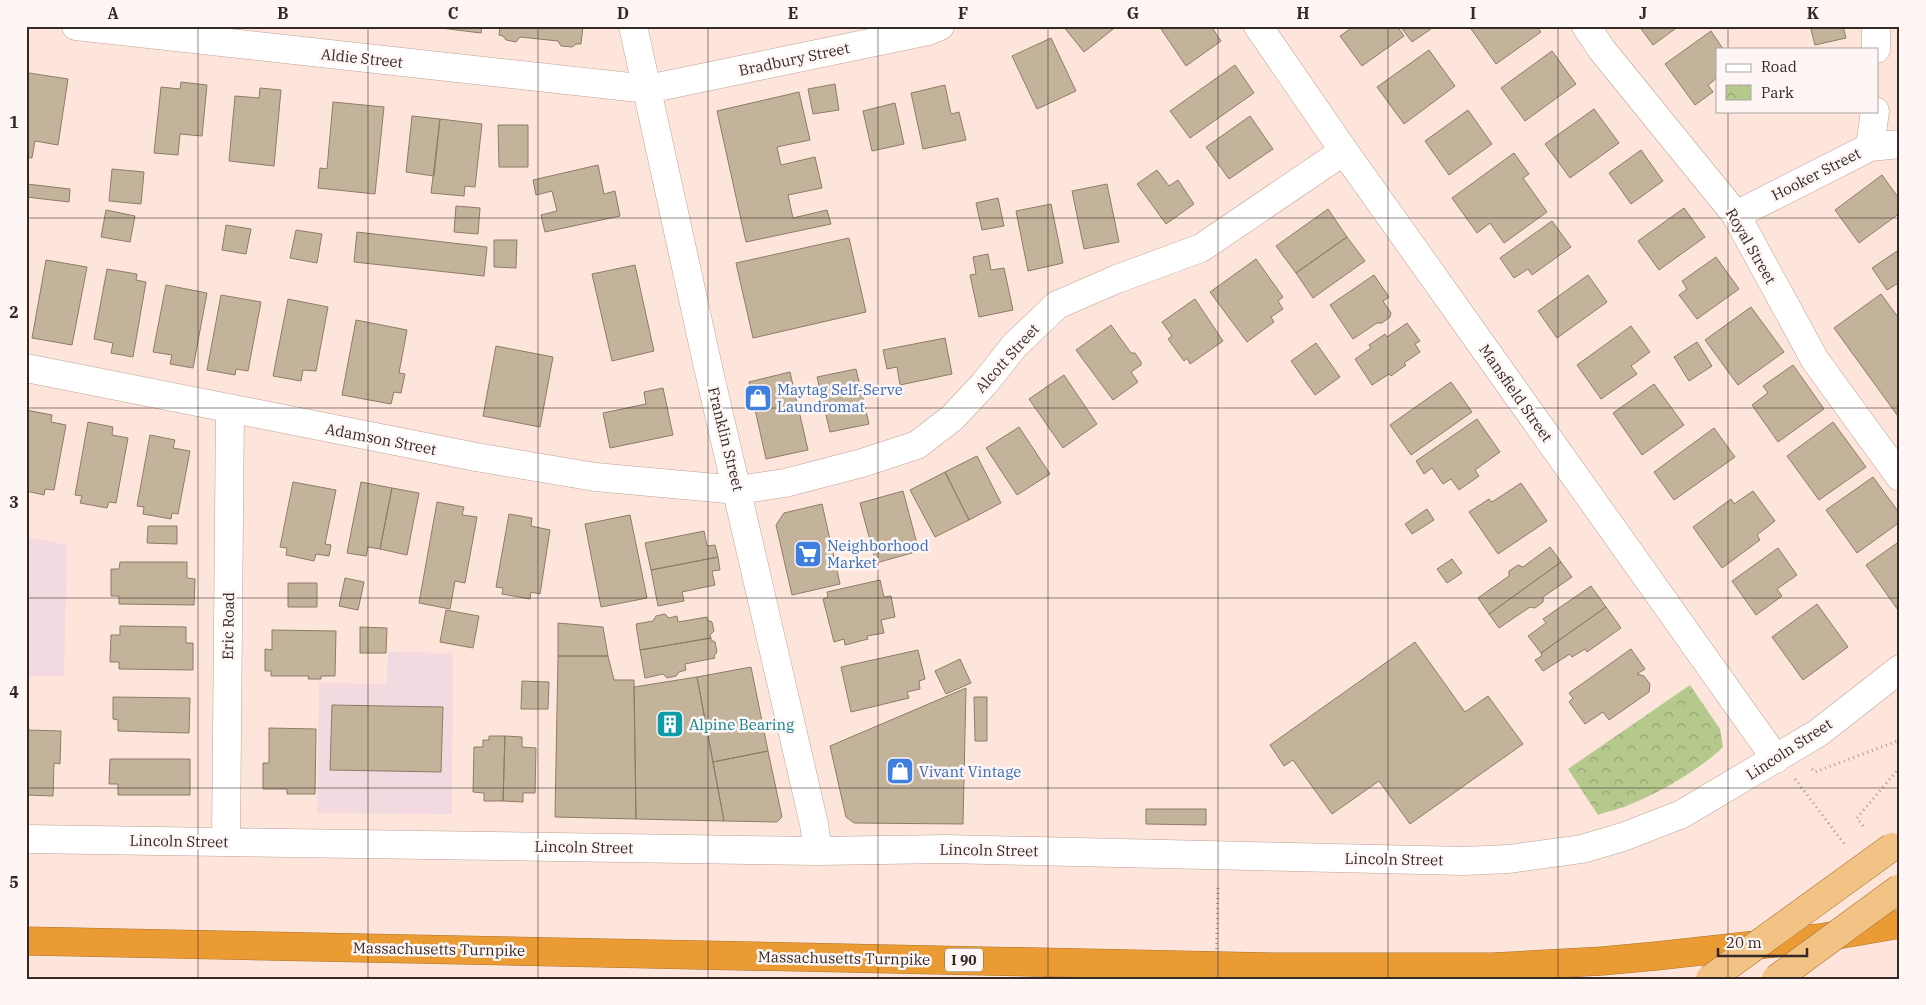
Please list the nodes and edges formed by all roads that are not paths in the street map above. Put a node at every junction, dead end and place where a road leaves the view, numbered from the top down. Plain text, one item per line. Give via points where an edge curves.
1 (76, 26) edge
2 (634, 26) edge
3 (940, 26) edge
4 (1258, 26) edge
5 (1586, 26) edge
6 (1876, 26) edge
7 (1876, 48) edge
8 (648, 90) junction
9 (1875, 112) edge
10 (1900, 144) edge
11 (1870, 147) junction
12 (1344, 151) junction
13 (1736, 215) junction
14 (26, 368) edge
15 (230, 410) junction
16 (1900, 477) edge
17 (738, 490) junction
18 (1900, 669) edge
19 (1785, 768) junction
20 (26, 839) edge
21 (226, 842) junction
22 (1892, 847) dead end
23 (818, 851) junction
24 (1900, 888) edge
25 (1900, 924) edge
26 (26, 941) edge
27 (1710, 979) edge
28 (1776, 979) edge

1 - 8 street, Aldie Street
2 - 8 street, Franklin Street
3 - 8 street, Bradbury Street
4 - 12 street, Mansfield Street
5 - 13 street, Royal Street
6 - 7 street
8 - 17 street, Franklin Street
9 - 11 street
10 - 11 street, Hooker Street
11 - 13 street, Hooker Street
12 - 17 street, Alcott Street via 1201,248 1057,305 1015,344 952,418 917,445 795,480
12 - 19 street, Mansfield Street
13 - 16 street, Royal Street via 1814,360
14 - 15 street, Adamson Street
15 - 17 street, Adamson Street via 595,477
15 - 21 street, Eric Road
17 - 23 street, Franklin Street
18 - 19 street, Lincoln Street via 1818,733
19 - 23 street, Lincoln Street via 1623,837 1582,849 1509,859 1464,861 946,849
20 - 21 street, Lincoln Street
21 - 23 street, Lincoln Street
22 - 27 main road, bridge
24 - 28 main road, bridge
25 - 26 highway, Massachusetts Turnpike / I 90 via 1820,938 1656,956 1538,965 1429,968

